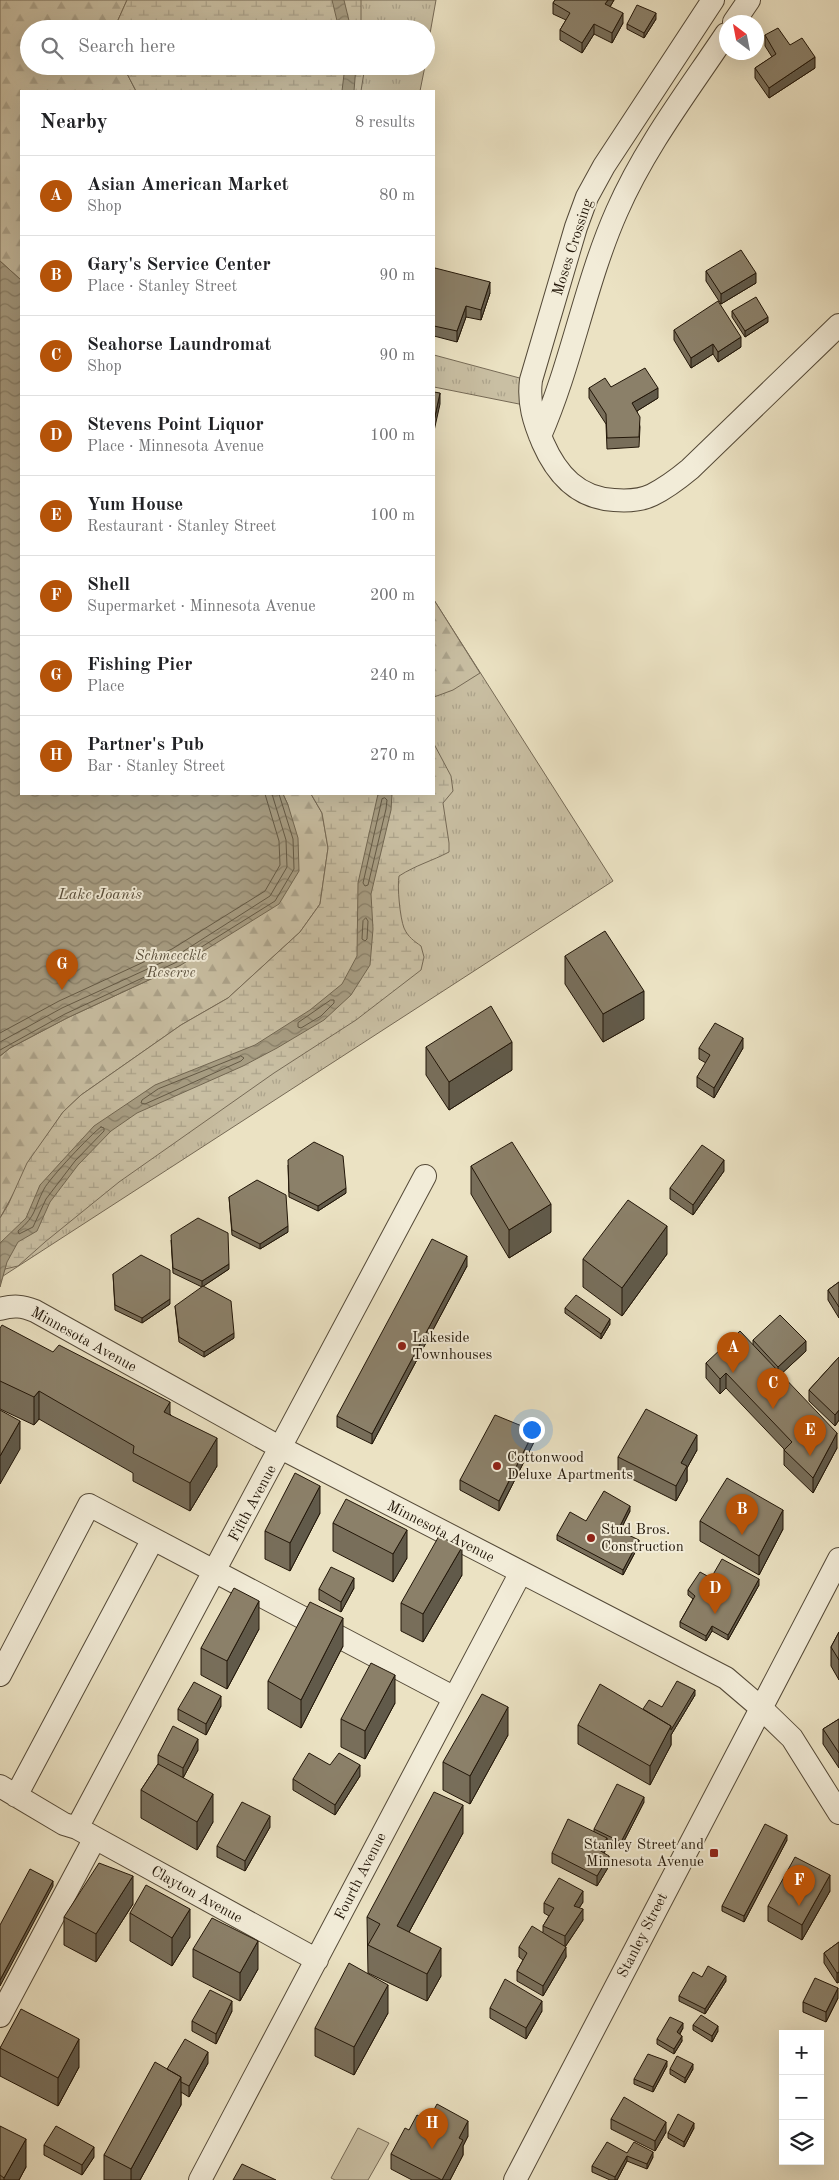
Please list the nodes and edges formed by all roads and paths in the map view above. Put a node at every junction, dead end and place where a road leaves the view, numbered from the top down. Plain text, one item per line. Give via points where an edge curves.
1 (713, 0) edge
2 (749, 0) edge
3 (739, 15) edge
4 (719, 44) edge
5 (839, 325) edge
6 (540, 436) junction
7 (425, 1176) dead end
8 (0, 1309) edge
9 (281, 1448) junction
10 (153, 1539) junction
11 (839, 1559) edge
12 (215, 1572) junction
13 (521, 1572) junction
14 (0, 1675) edge
15 (453, 1697) junction
16 (760, 1707) junction
17 (8, 1791) edge
18 (839, 1813) edge
19 (86, 1833) junction
20 (317, 1960) junction
21 (0, 2016) edge
22 (200, 2180) edge
23 (516, 2180) edge

1 - 6 street, Moses Crossing via 587,197 531,380 531,411
2 - 3 street
4 - 6 street, Moses Crossing via 627,189 604,242 556,400
5 - 6 street, Moses Crossing via 690,469 652,495 625,501 586,494 559,472
7 - 9 street, Fifth Avenue
8 - 9 street, Minnesota Avenue via 22,1306 35,1311
9 - 12 street, Fifth Avenue
9 - 13 street, Minnesota Avenue
10 - 12 street
10 - 14 street via 89,1505
10 - 17 street
11 - 16 street, Stanley Street
12 - 15 street
12 - 19 street, Fifth Avenue
13 - 15 street, Fourth Avenue
13 - 16 street, Minnesota Avenue via 719,1673
15 - 20 street, Fourth Avenue
16 - 18 street, Minnesota Avenue via 792,1738
16 - 23 street, Stanley Street
17 - 19 street, Clayton Avenue via 64,1824
19 - 20 street, Clayton Avenue
19 - 21 street, Fifth Avenue
20 - 22 street, Fourth Avenue

